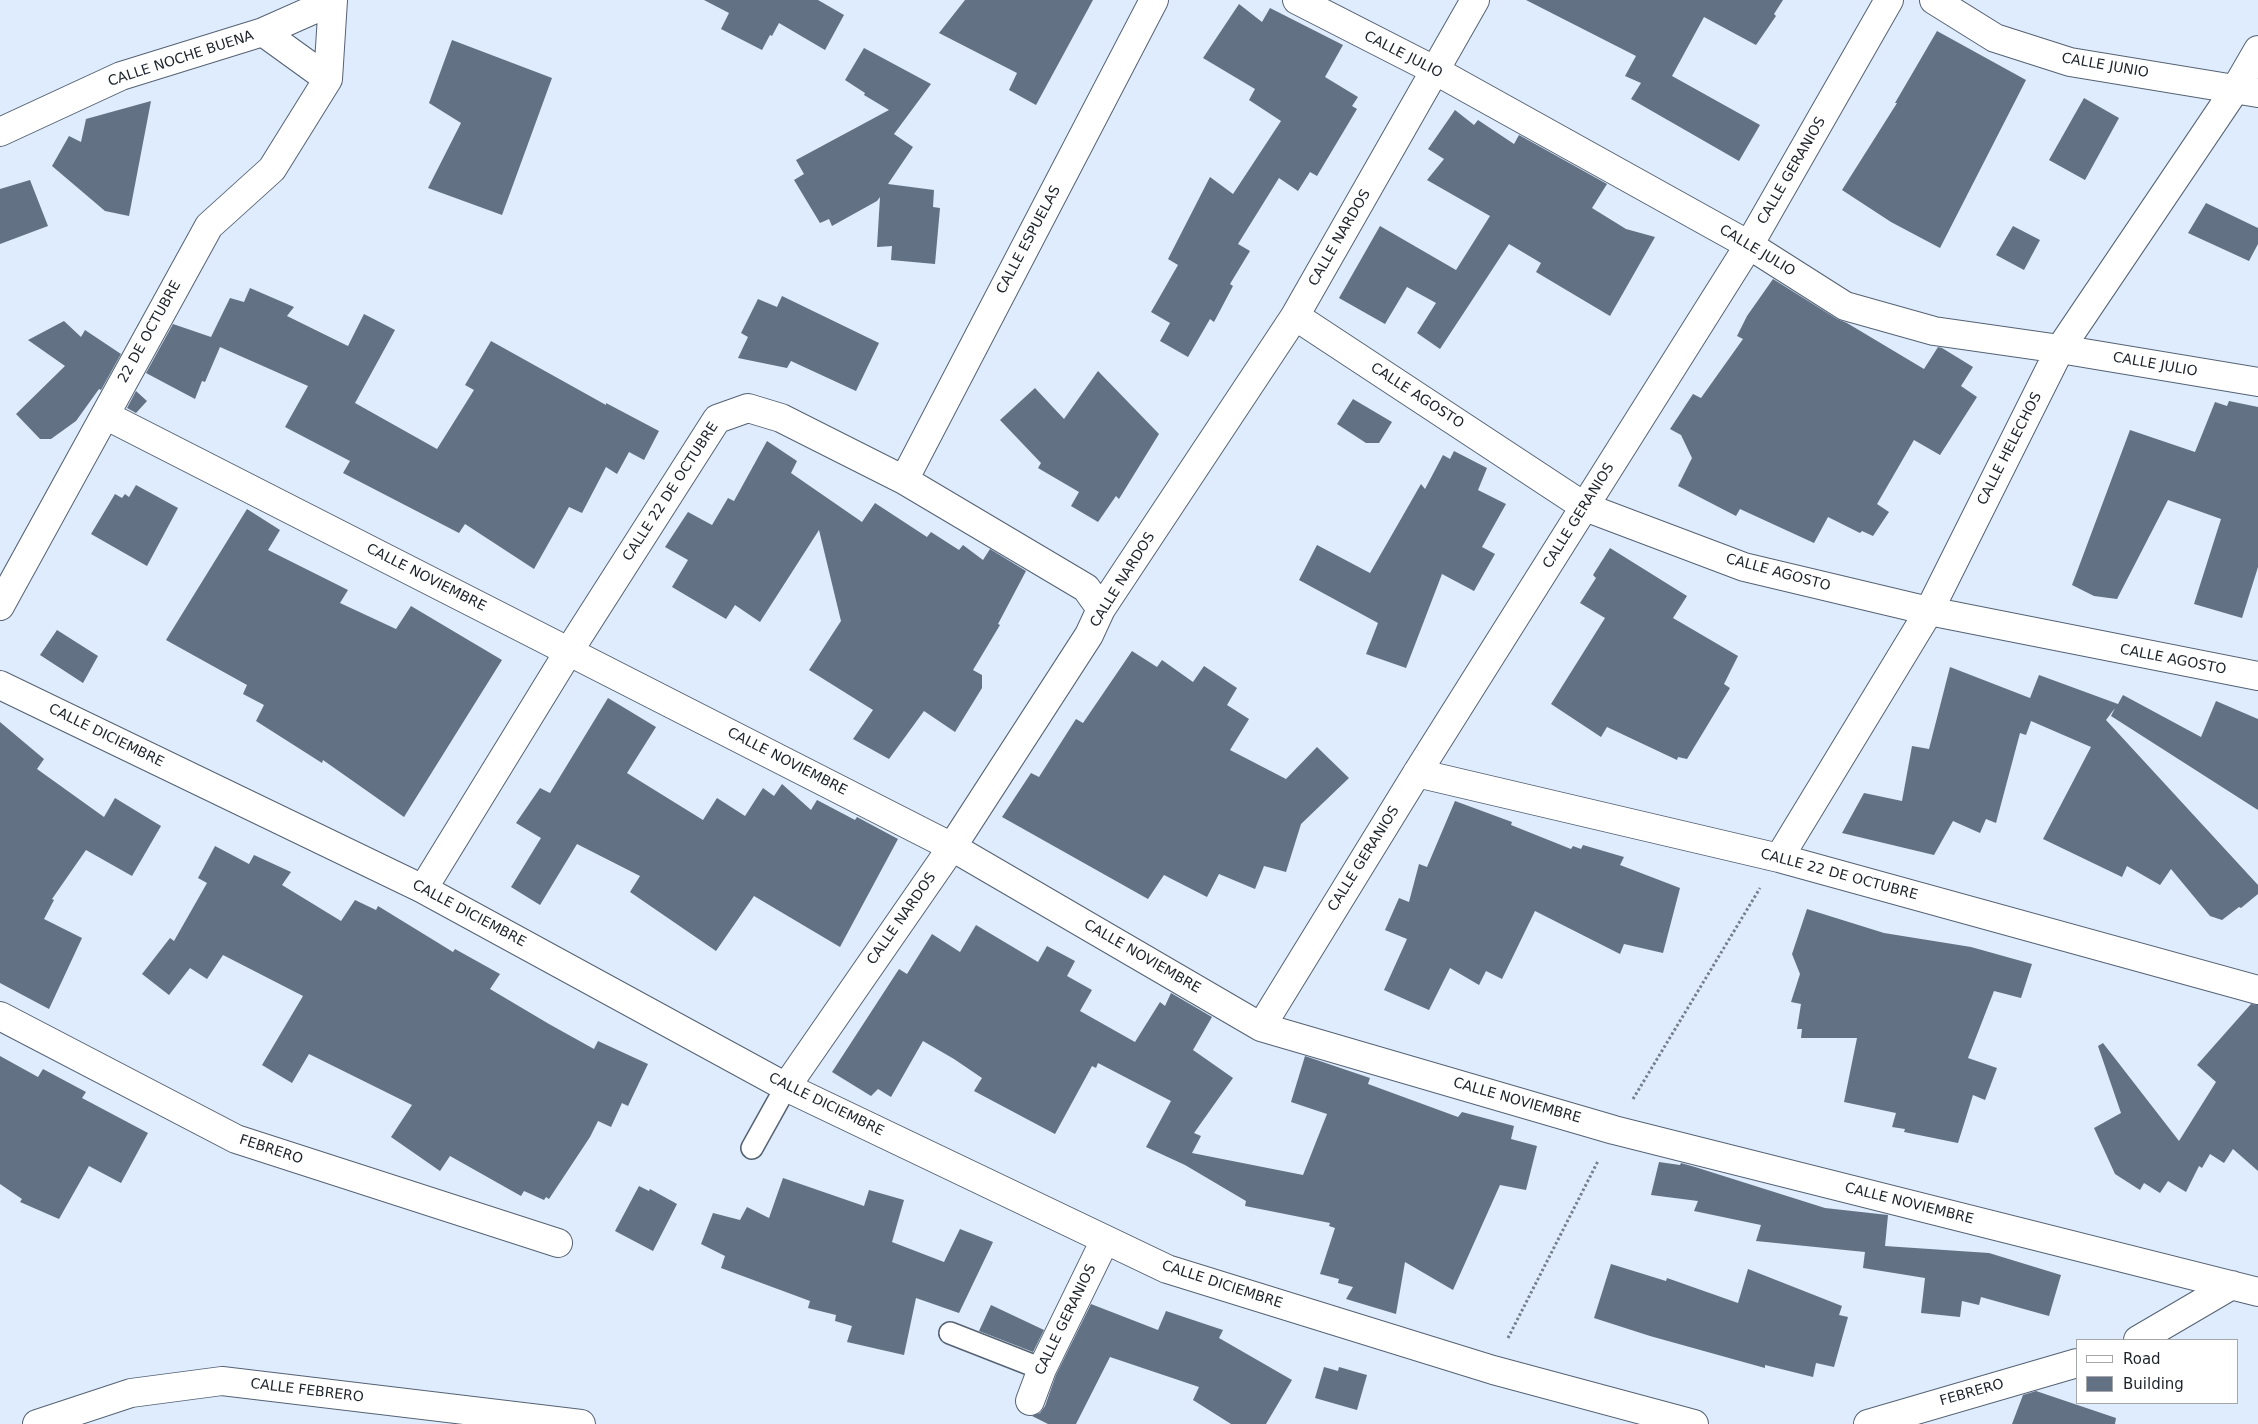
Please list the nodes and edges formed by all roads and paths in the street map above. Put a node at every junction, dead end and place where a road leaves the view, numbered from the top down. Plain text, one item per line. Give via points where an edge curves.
1 (333, 0) edge
2 (1154, 0) edge
3 (1297, 0) edge
4 (1475, 0) edge
5 (1890, 0) edge
6 (1934, 0) edge
7 (263, 32) junction
8 (2258, 50) edge
9 (1436, 72) junction
10 (328, 79) junction
11 (2247, 90) edge
12 (0, 132) edge
13 (1749, 245) junction
14 (1295, 316) junction
15 (2060, 349) junction
16 (2258, 382) edge
17 (105, 415) junction
18 (904, 480) junction
19 (1585, 507) junction
20 (0, 606) edge
21 (1101, 609) junction
22 (1929, 611) junction
23 (568, 650) junction
24 (2258, 676) edge
25 (0, 685) edge
26 (1417, 773) junction
27 (952, 846) junction
28 (1779, 858) junction
29 (423, 888) junction
30 (2258, 990) edge
31 (0, 1016) edge
32 (1261, 1026) junction
33 (786, 1087) junction
34 (752, 1148) dead end
35 (1105, 1240) junction
36 (558, 1243) dead end
37 (2232, 1286) junction
38 (2258, 1292) edge
39 (950, 1333) dead end
40 (2140, 1339) edge
41 (2076, 1363) edge
42 (1042, 1368) junction
43 (1030, 1401) dead end
44 (36, 1424) edge
45 (581, 1424) edge
46 (1694, 1424) edge
47 (1868, 1424) edge

1 - 7 street
1 - 10 street
2 - 18 street, CALLE ESPUELAS
3 - 9 street, CALLE JULIO
4 - 9 street, CALLE NARDOS
5 - 13 street, CALLE GERANIOS
6 - 11 street, CALLE JUNIO via 1995,38 2070,62
7 - 10 street, CALLE NOCHE BUENA
7 - 12 street, CALLE NOCHE BUENA via 121,76
8 - 11 street, CALLE HELECHOS
9 - 13 street, CALLE JULIO
9 - 14 street, CALLE NARDOS
10 - 17 street, 22 DE OCTUBRE via 272,169 209,226
11 - 15 street, CALLE HELECHOS
13 - 15 street, CALLE JULIO via 1845,306 1934,331
13 - 19 street, CALLE GERANIOS
14 - 19 street, CALLE AGOSTO
14 - 21 street, CALLE NARDOS
15 - 16 street, CALLE JULIO
15 - 22 street, CALLE HELECHOS
17 - 20 street, 22 DE OCTUBRE
17 - 23 street, CALLE NOVIEMBRE
18 - 21 street, CALLE 22 DE OCTUBRE via 1086,588
18 - 23 street, CALLE 22 DE OCTUBRE via 782,418 748,408 717,418
19 - 22 street, CALLE AGOSTO via 1744,567
19 - 26 street, CALLE GERANIOS
21 - 27 street, CALLE NARDOS via 1089,635
22 - 24 street, CALLE AGOSTO
22 - 28 street, CALLE HELECHOS
23 - 27 street, CALLE NOVIEMBRE
23 - 29 street, CALLE 22 DE OCTUBRE
25 - 29 street, CALLE DICIEMBRE
26 - 28 street, CALLE 22 DE OCTUBRE
26 - 32 street, CALLE GERANIOS
27 - 32 street, CALLE NOVIEMBRE
27 - 33 street, CALLE NARDOS
28 - 30 street, CALLE 22 DE OCTUBRE
29 - 33 street, CALLE DICIEMBRE
31 - 36 street, FEBRERO via 236,1139
32 - 37 street, CALLE NOVIEMBRE via 1614,1130
33 - 34 lane, CALLE NARDOS
33 - 35 street, CALLE DICIEMBRE
35 - 42 street, CALLE GERANIOS
35 - 46 street, CALLE DICIEMBRE via 1167,1269 1493,1370
37 - 38 street, CALLE NOVIEMBRE
37 - 40 street
39 - 42 lane
41 - 47 street, FEBRERO
42 - 43 street, CALLE GERANIOS
44 - 45 street, CALLE FEBRERO via 131,1393 222,1380

